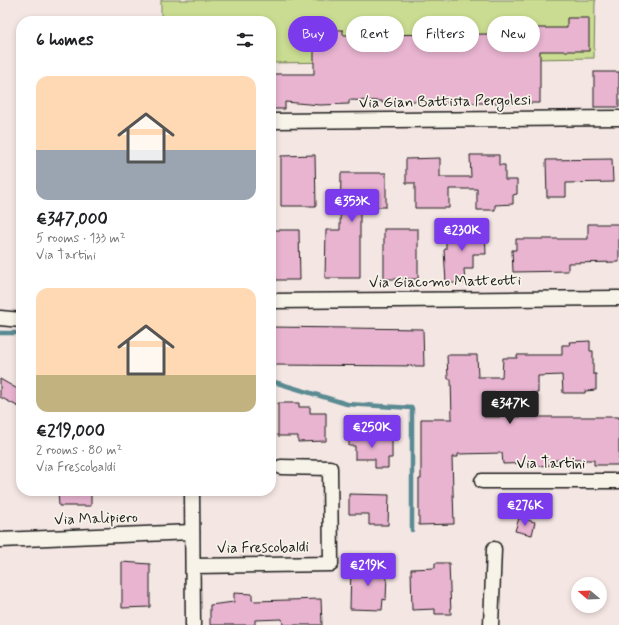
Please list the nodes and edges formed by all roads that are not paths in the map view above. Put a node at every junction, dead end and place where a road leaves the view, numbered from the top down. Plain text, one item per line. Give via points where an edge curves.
1 (619, 118) edge
2 (276, 121) edge
3 (619, 298) edge
4 (276, 301) edge
5 (0, 318) edge
6 (16, 320) edge
7 (280, 467) dead end
8 (482, 480) dead end
9 (619, 481) edge
10 (192, 496) edge
11 (192, 532) junction
12 (0, 540) edge
13 (494, 549) dead end
14 (193, 566) junction
15 (193, 625) edge
16 (491, 625) edge

1 - 2 street, Via Gian Battista Pergolesi
3 - 4 street, Via Giacomo Matteotti
5 - 6 street
7 - 14 street, Via Frescobaldi via 330,468 331,564
8 - 9 street, Via Tartini
10 - 11 street
11 - 12 street, Via Malipiero
11 - 14 street
13 - 16 street
14 - 15 street

